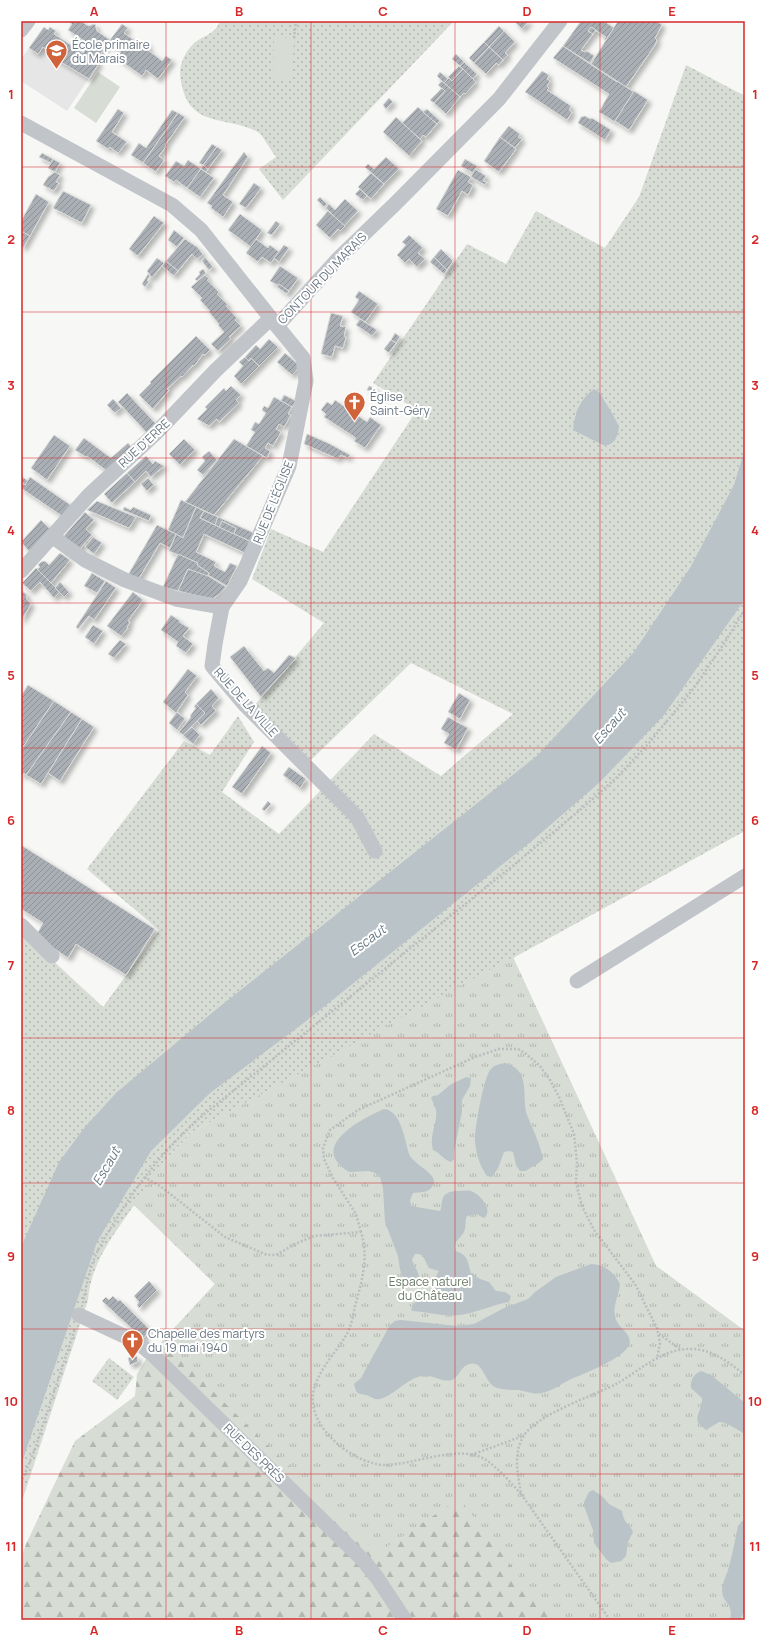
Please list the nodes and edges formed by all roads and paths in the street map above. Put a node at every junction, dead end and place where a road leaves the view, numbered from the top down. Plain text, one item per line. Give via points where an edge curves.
1 (28, 21) edge
2 (296, 21) edge
3 (560, 21) edge
4 (21, 30) edge
5 (294, 38) dead end
6 (21, 124) edge
7 (273, 323) junction
8 (53, 537) junction
9 (21, 571) edge
10 (222, 607) junction
11 (745, 609) edge
12 (375, 851) dead end
13 (745, 876) edge
14 (21, 926) edge
15 (52, 956) dead end
16 (577, 981) dead end
17 (144, 1177) junction
18 (361, 1232) junction
19 (79, 1315) junction
20 (659, 1334) junction
21 (680, 1350) junction
22 (657, 1359) junction
23 (745, 1375) edge
24 (523, 1436) junction
25 (471, 1455) junction
26 (21, 1483) edge
27 (521, 1494) junction
28 (405, 1620) edge
29 (610, 1620) edge

1 - 4 street
2 - 5 path
3 - 7 street, CONTOUR DU MARAIS via 499,99
6 - 7 street, CONTOUR DU MARAIS via 172,205 201,230
7 - 8 street, RUE D'ERRE via 216,370 156,433 89,495
7 - 10 street, RUE DE L'ÉGLISE via 303,358 306,381 289,466 240,581
8 - 9 street, RUE D'ERRE
8 - 10 street via 85,560 125,580 176,599
10 - 12 street, RUE DE LA VILLE via 212,666 244,704 357,817
11 - 17 path via 694,688 649,743 616,778 515,864 202,1116 174,1142
13 - 16 street
14 - 15 street
17 - 18 path via 160,1186 225,1237 267,1255 276,1255 314,1236
17 - 19 path via 97,1251
18 - 20 path via 356,1214 324,1159 323,1148 330,1130 358,1110 475,1057 499,1049 518,1050 540,1066 559,1097 574,1134 576,1183 585,1212 602,1242 635,1284
18 - 25 path via 364,1242 364,1267 359,1294 348,1331 315,1387 313,1403 317,1417 338,1444 355,1457 371,1463 390,1465 450,1455
19 - 26 path
19 - 28 street, RUE DES PRÉS via 137,1342 153,1355 363,1560
20 - 21 path
20 - 22 path via 660,1347
21 - 22 path
21 - 23 path via 701,1350 716,1355
22 - 24 path via 618,1383 544,1418
24 - 25 path
24 - 27 path via 517,1456
25 - 27 path via 485,1460
27 - 29 path

